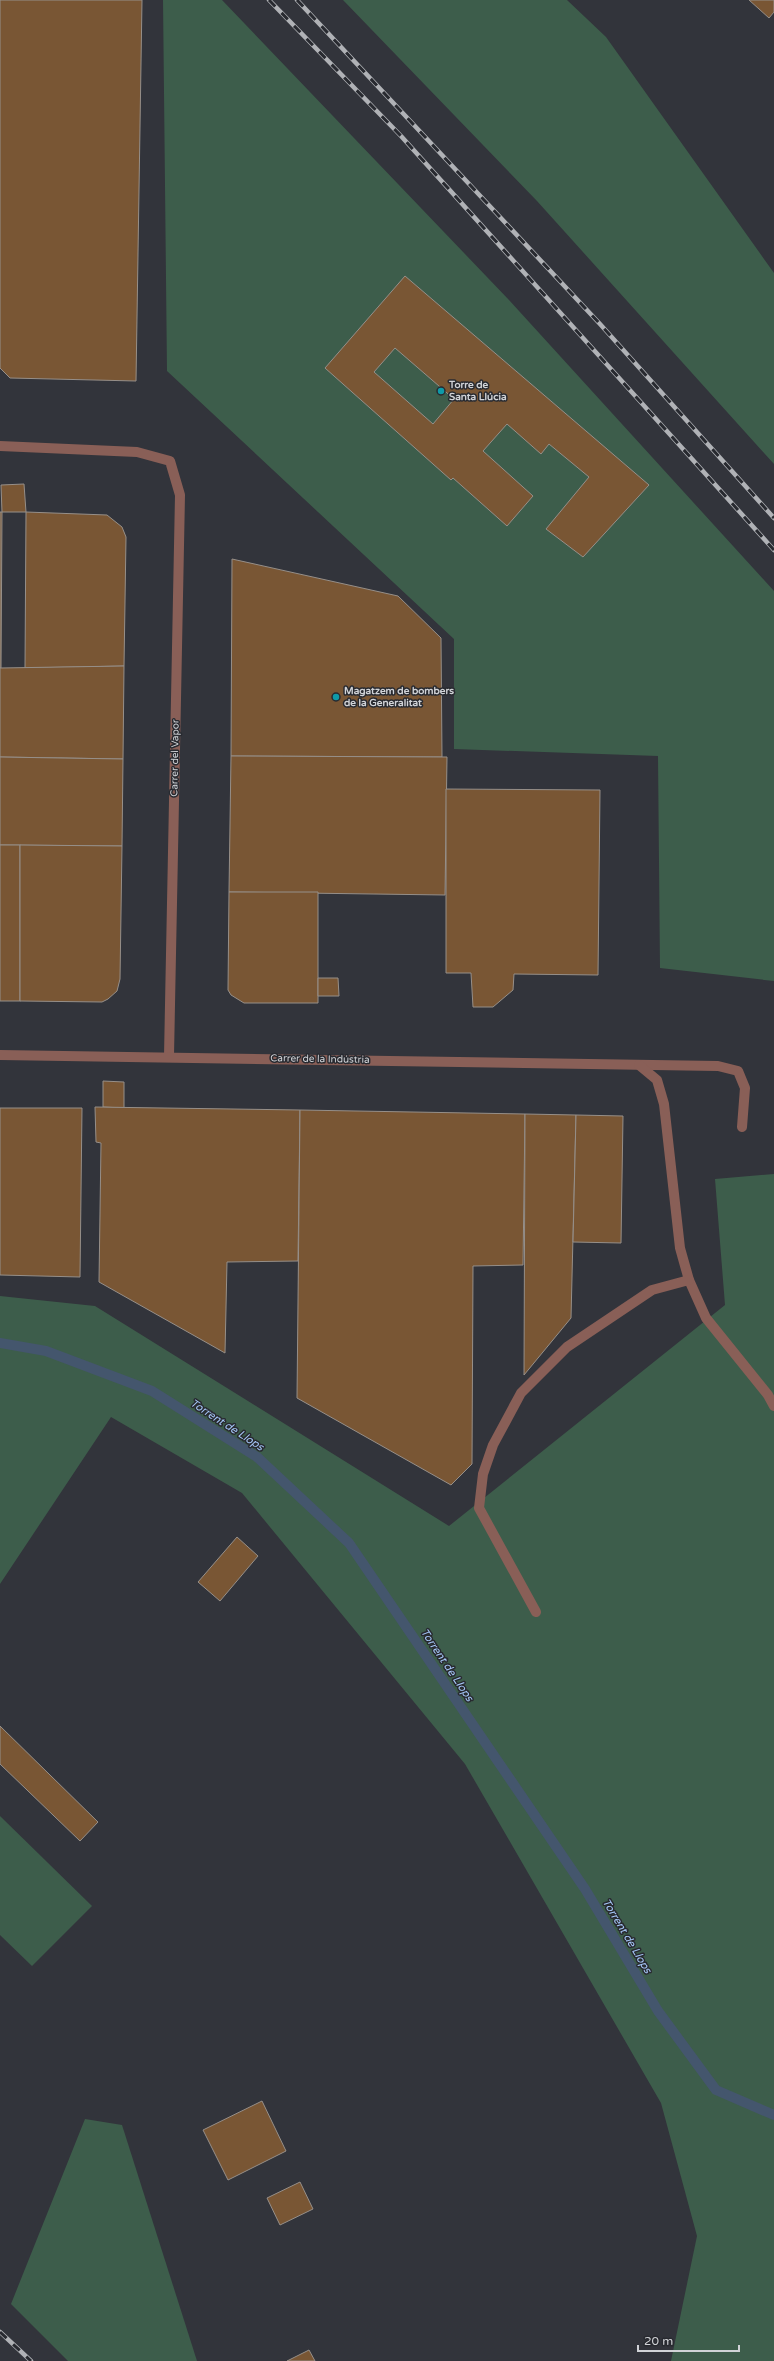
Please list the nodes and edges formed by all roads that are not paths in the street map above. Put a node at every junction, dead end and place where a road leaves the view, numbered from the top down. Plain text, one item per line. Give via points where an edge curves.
1 (0, 446) edge
2 (0, 1055) edge
3 (169, 1056) junction
4 (639, 1065) junction
5 (742, 1127) dead end
6 (689, 1280) junction
7 (774, 1406) edge
8 (536, 1612) dead end

1 - 3 street, Carrer del Vapor via 137,452 170,461 180,495
2 - 3 street, Carrer de la Indústria
3 - 4 street, Carrer de la Indústria
4 - 5 street, Carrer de la Indústria via 718,1066 738,1071 745,1088
4 - 6 street via 657,1080 664,1104 680,1248
6 - 7 street via 706,1318
6 - 8 street via 652,1290 567,1347 521,1393 493,1445 483,1474 479,1508

